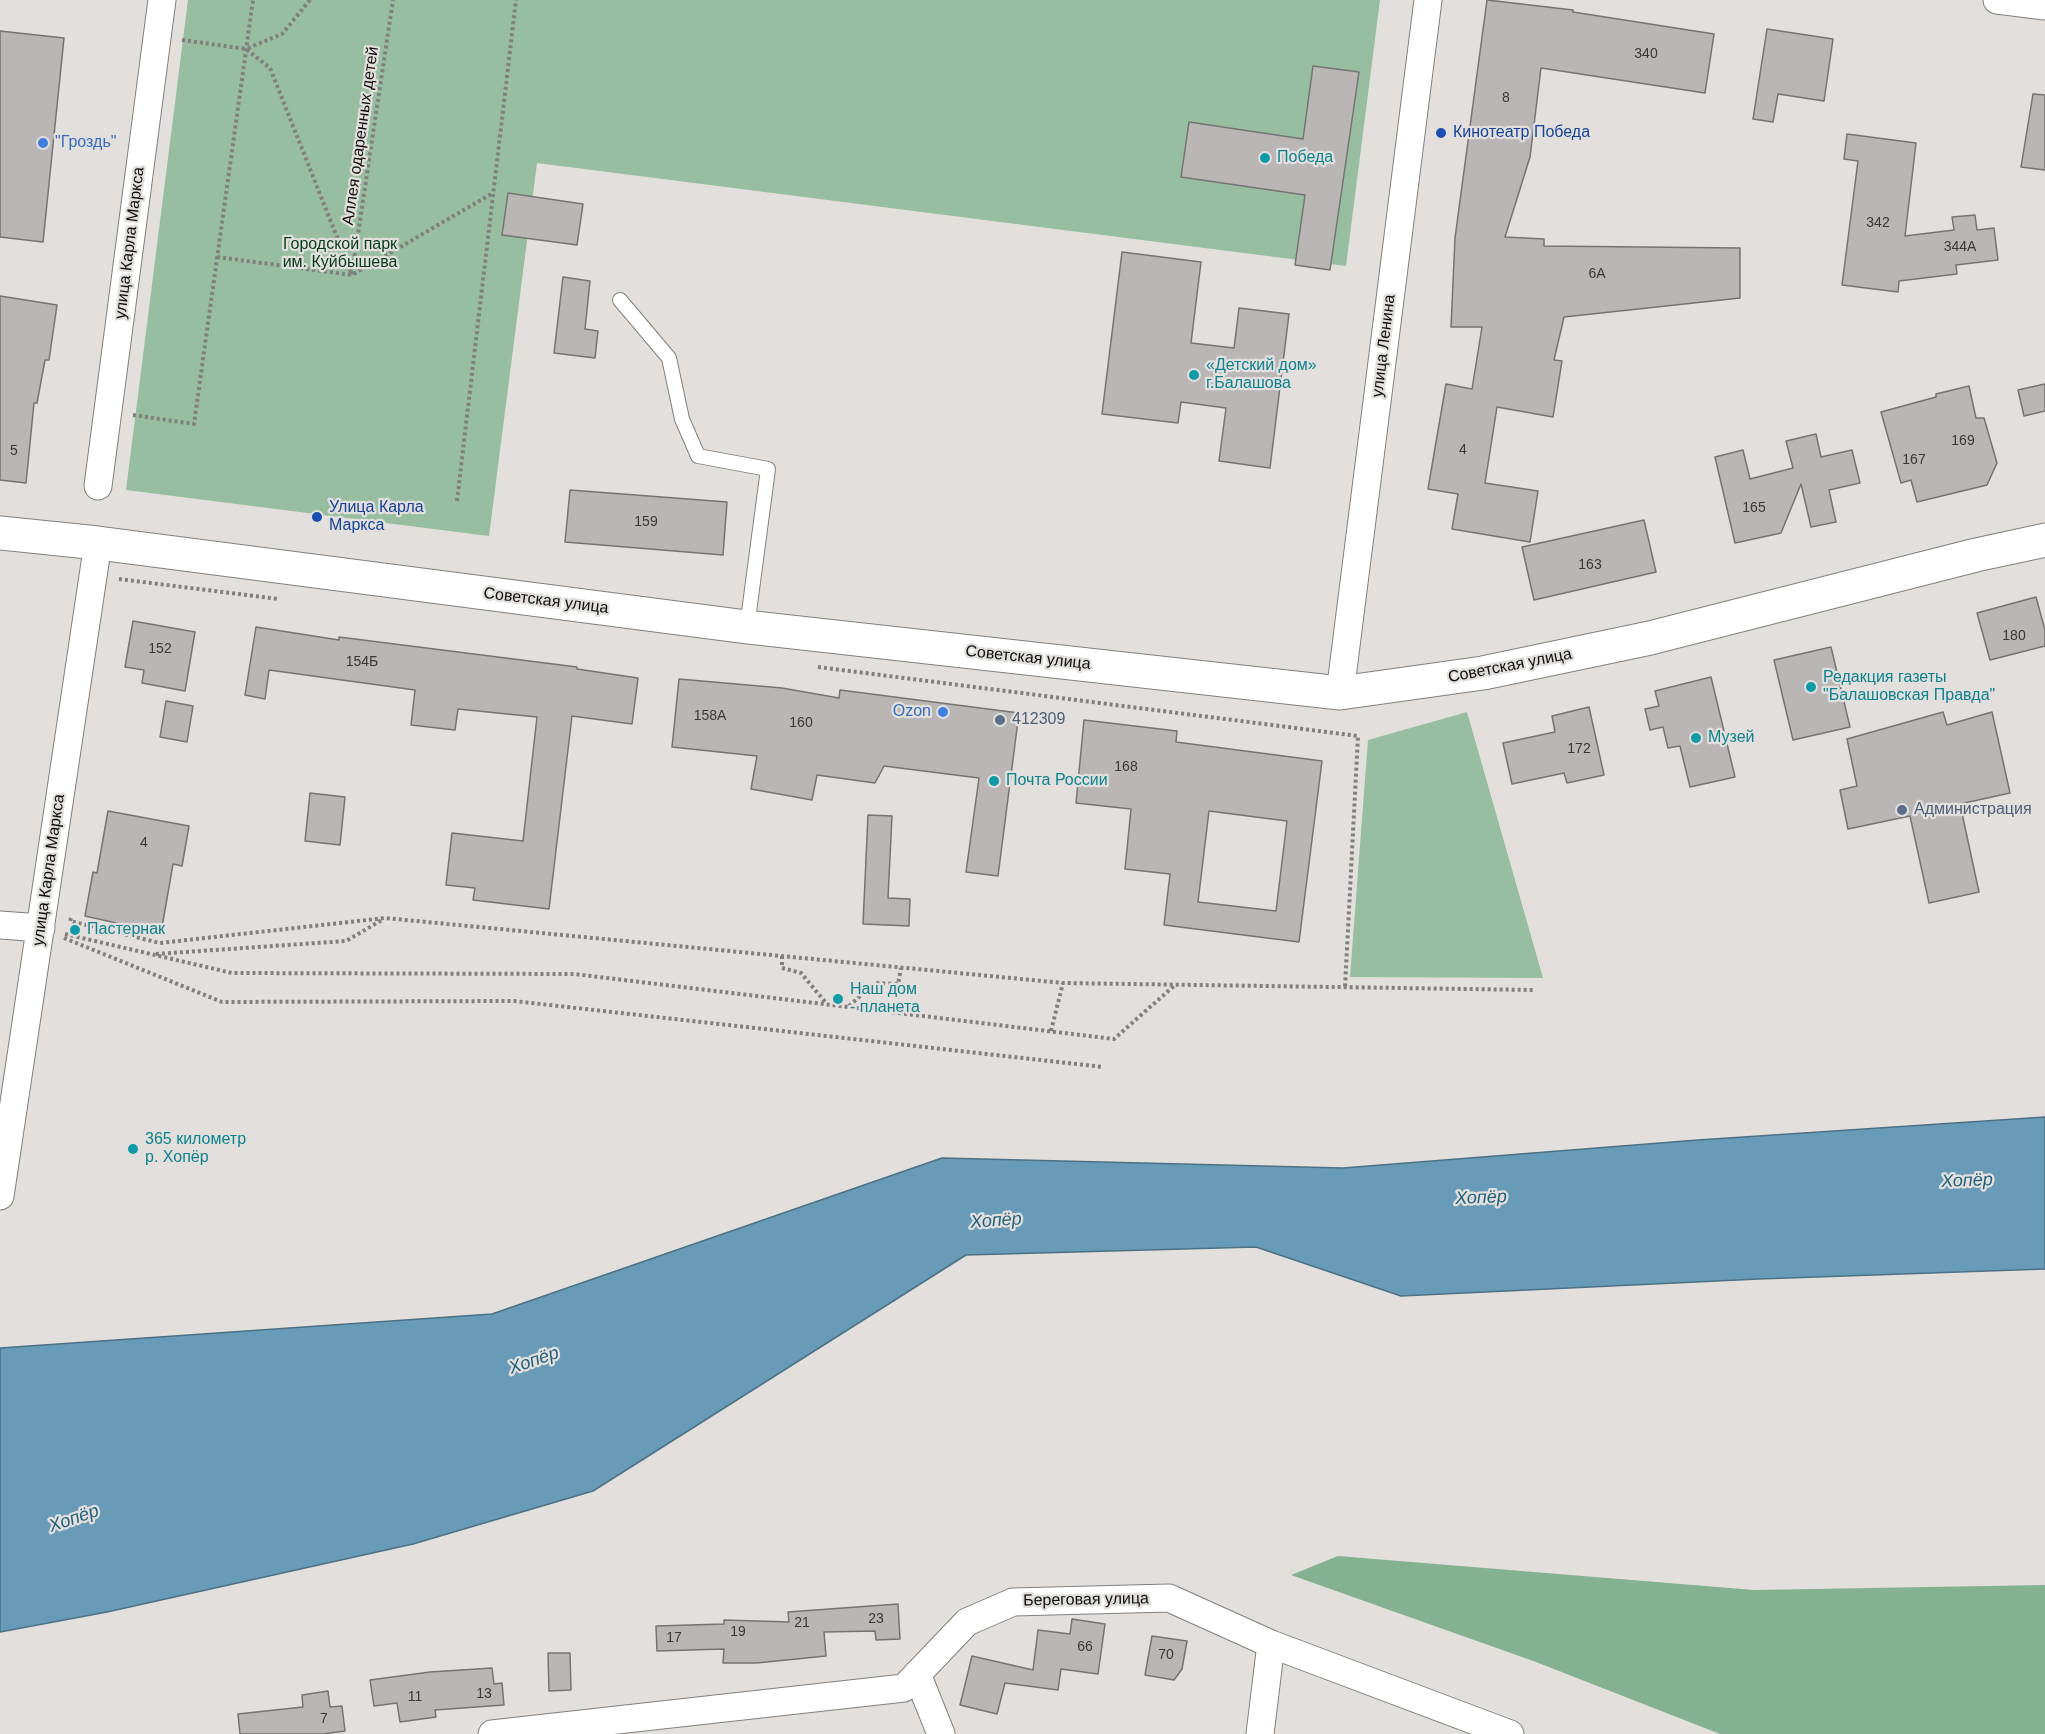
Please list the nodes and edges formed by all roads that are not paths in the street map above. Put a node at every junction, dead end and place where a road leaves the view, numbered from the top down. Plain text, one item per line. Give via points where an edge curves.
1 (162, 0) edge
2 (1428, 0) edge
3 (1997, 0) edge
4 (2045, 6) edge
5 (620, 300) dead end
6 (98, 486) dead end
7 (0, 533) edge
8 (2045, 540) edge
9 (98, 543) junction
10 (747, 627) junction
11 (1340, 693) junction
12 (0, 925) edge
13 (41, 928) junction
14 (0, 1196) edge
15 (1271, 1644) junction
16 (917, 1674) junction
17 (492, 1734) edge
18 (941, 1734) edge
19 (1260, 1734) edge
20 (1510, 1734) edge

1 - 6 street, улица Карла Маркса
2 - 11 street, улица Ленина
3 - 4 street
5 - 10 lane via 669,358 682,419 698,456 768,469
7 - 9 street, Советская улица
8 - 11 street, Советская улица via 1650,638 1483,673
9 - 10 street, Советская улица
9 - 13 street, улица Карла Маркса
10 - 11 street, Советская улица
12 - 13 street
13 - 14 street, улица Карла Маркса
15 - 16 street, Береговая улица via 1169,1598 1013,1602 967,1622
15 - 19 street
15 - 20 street, Береговая улица
16 - 17 street, Береговая улица via 904,1689
16 - 18 street

